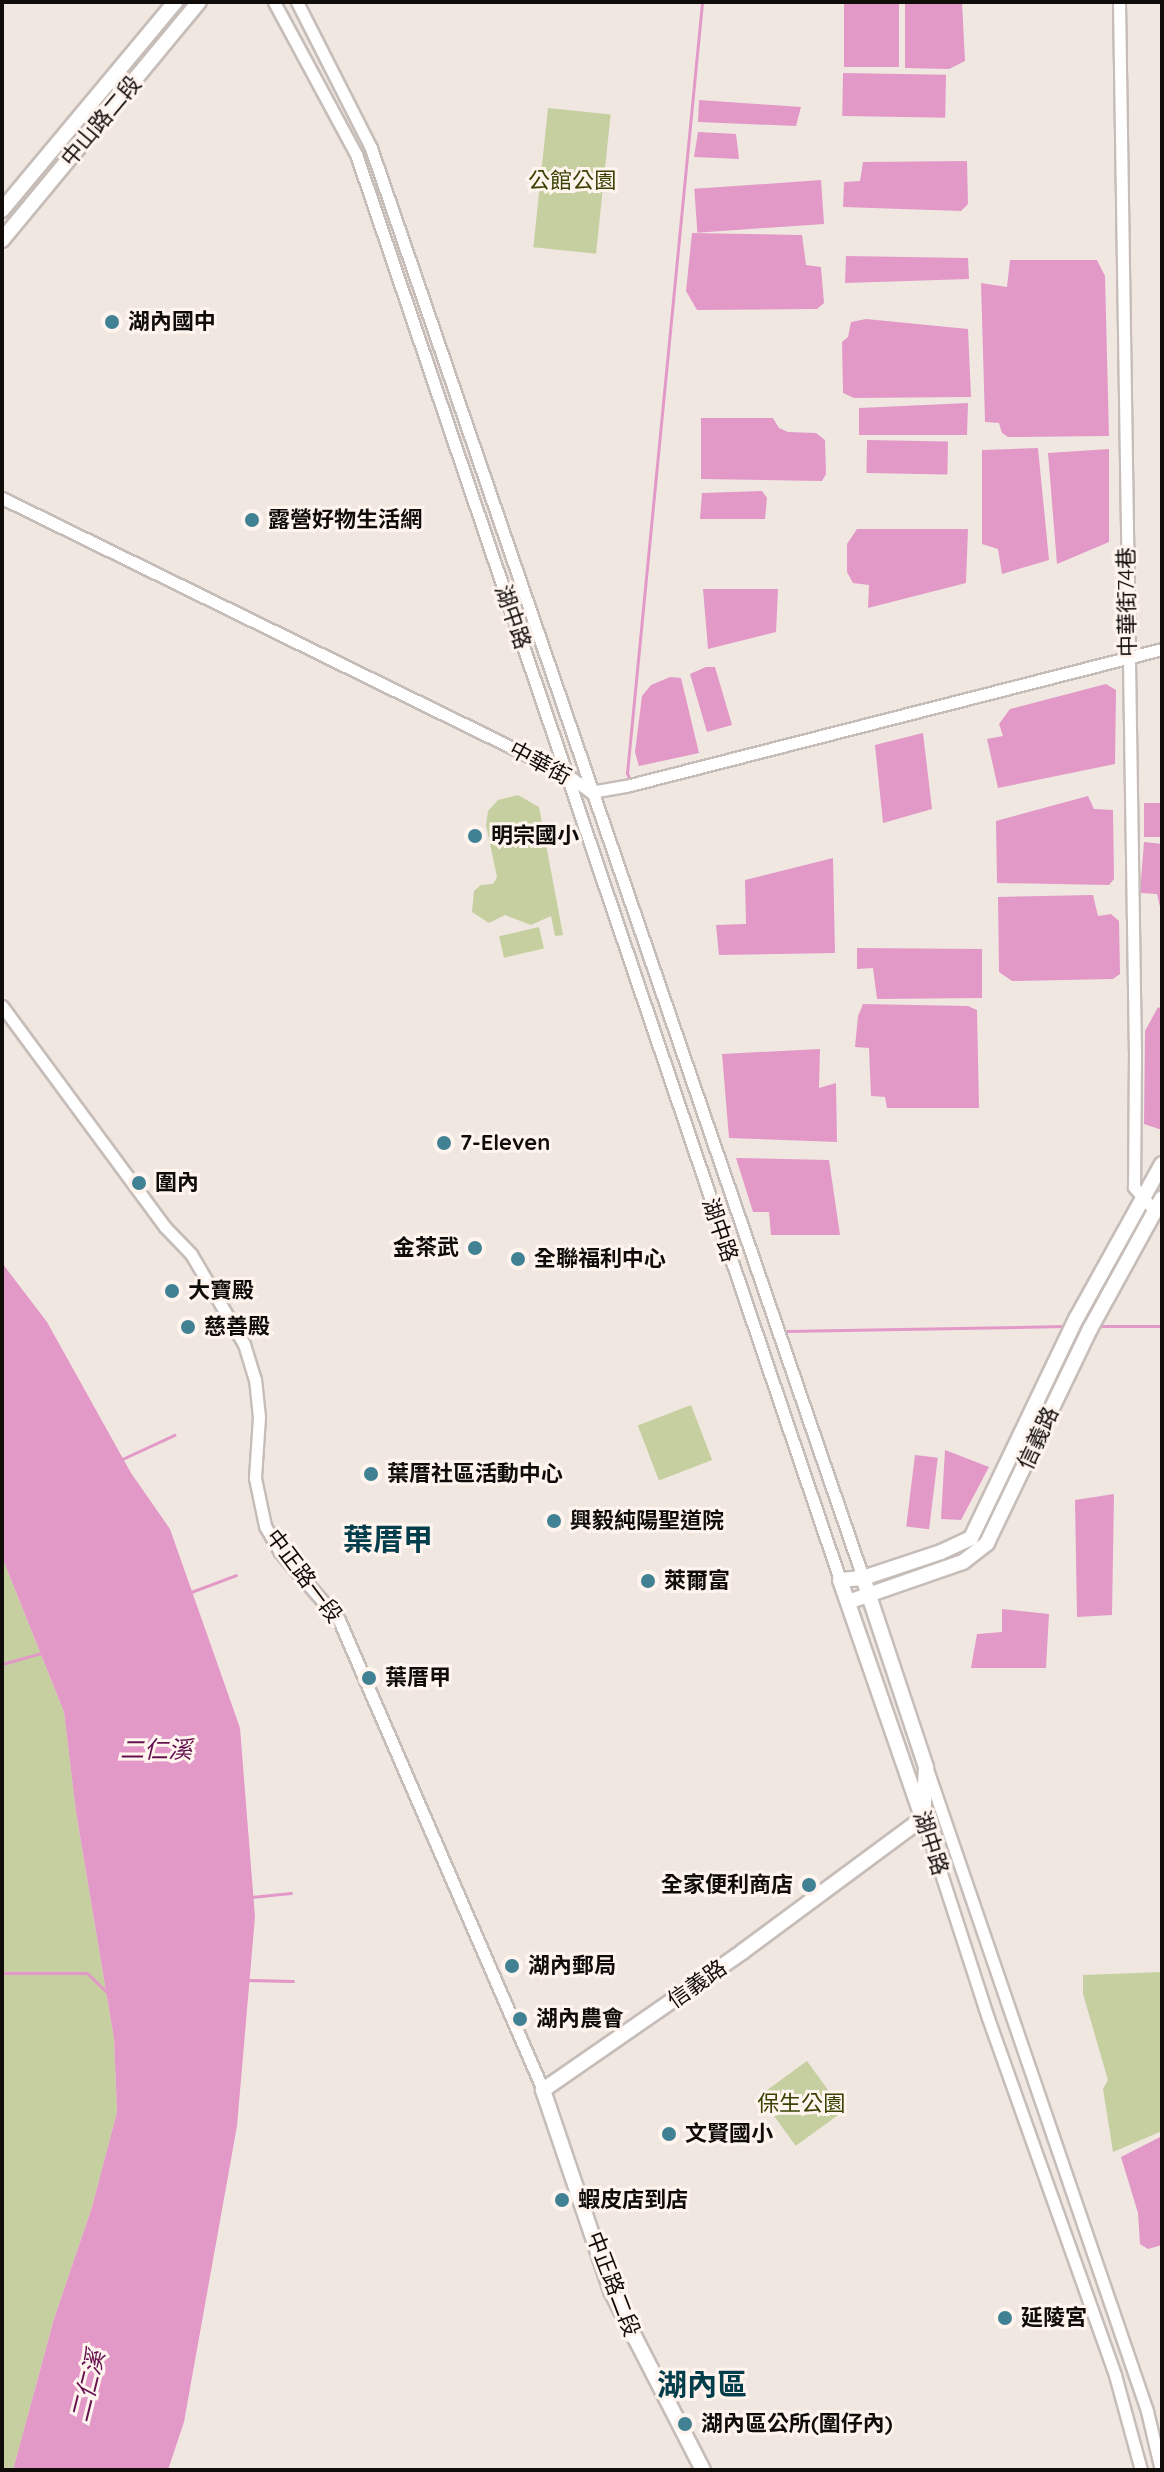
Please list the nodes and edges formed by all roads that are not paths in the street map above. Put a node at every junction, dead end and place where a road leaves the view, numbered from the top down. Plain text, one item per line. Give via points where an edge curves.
1 (175, 2) edge
2 (199, 2) edge
3 (274, 2) edge
4 (297, 2) edge
5 (1119, 2) edge
6 (2, 210) edge
7 (2, 240) edge
8 (2, 498) edge
9 (1162, 649) edge
10 (1129, 657) junction
11 (566, 774) junction
12 (591, 792) junction
13 (2, 1006) edge
14 (1162, 1164) edge
15 (1143, 1199) junction
16 (1158, 1204) edge
17 (863, 1578) junction
18 (840, 1580) junction
19 (869, 1595) junction
20 (848, 1602) junction
21 (926, 1767) junction
22 (923, 1818) junction
23 (543, 2090) junction
24 (703, 2470) edge
25 (1141, 2470) edge
26 (1161, 2470) edge

1 - 6 main road, 中山路二段
2 - 7 main road, 中山路二段
3 - 11 street, 湖中路 via 356,154
4 - 12 street, 湖中路 via 371,148
5 - 10 street, 中華街74巷
8 - 11 street, 中華街
9 - 10 street, 中華街
10 - 12 street, 中華街
10 - 15 street, 中華街74巷 via 1134,1187
11 - 12 street, 中華街
11 - 18 street, 湖中路
12 - 17 street, 湖中路
13 - 23 street, 中正路一段 via 165,1227 191,1254 244,1344 255,1379 255,1478 265,1526 280,1552 339,1620
14 - 15 main road, 信義路
15 - 16 street
15 - 17 main road, 信義路 via 1076,1319 971,1538
16 - 19 main road, 信義路 via 1090,1329 987,1543 963,1562
17 - 18 main road
17 - 19 main road, 湖中路
18 - 20 main road, 湖中路
19 - 20 main road, 信義路
19 - 21 main road, 湖中路
20 - 22 main road, 湖中路
21 - 22 main road
21 - 26 street, 湖中路 via 1147,2411
22 - 23 main road, 信義路
22 - 25 street, 湖中路 via 1115,2375
23 - 24 main road, 中正路二段 via 611,2291

